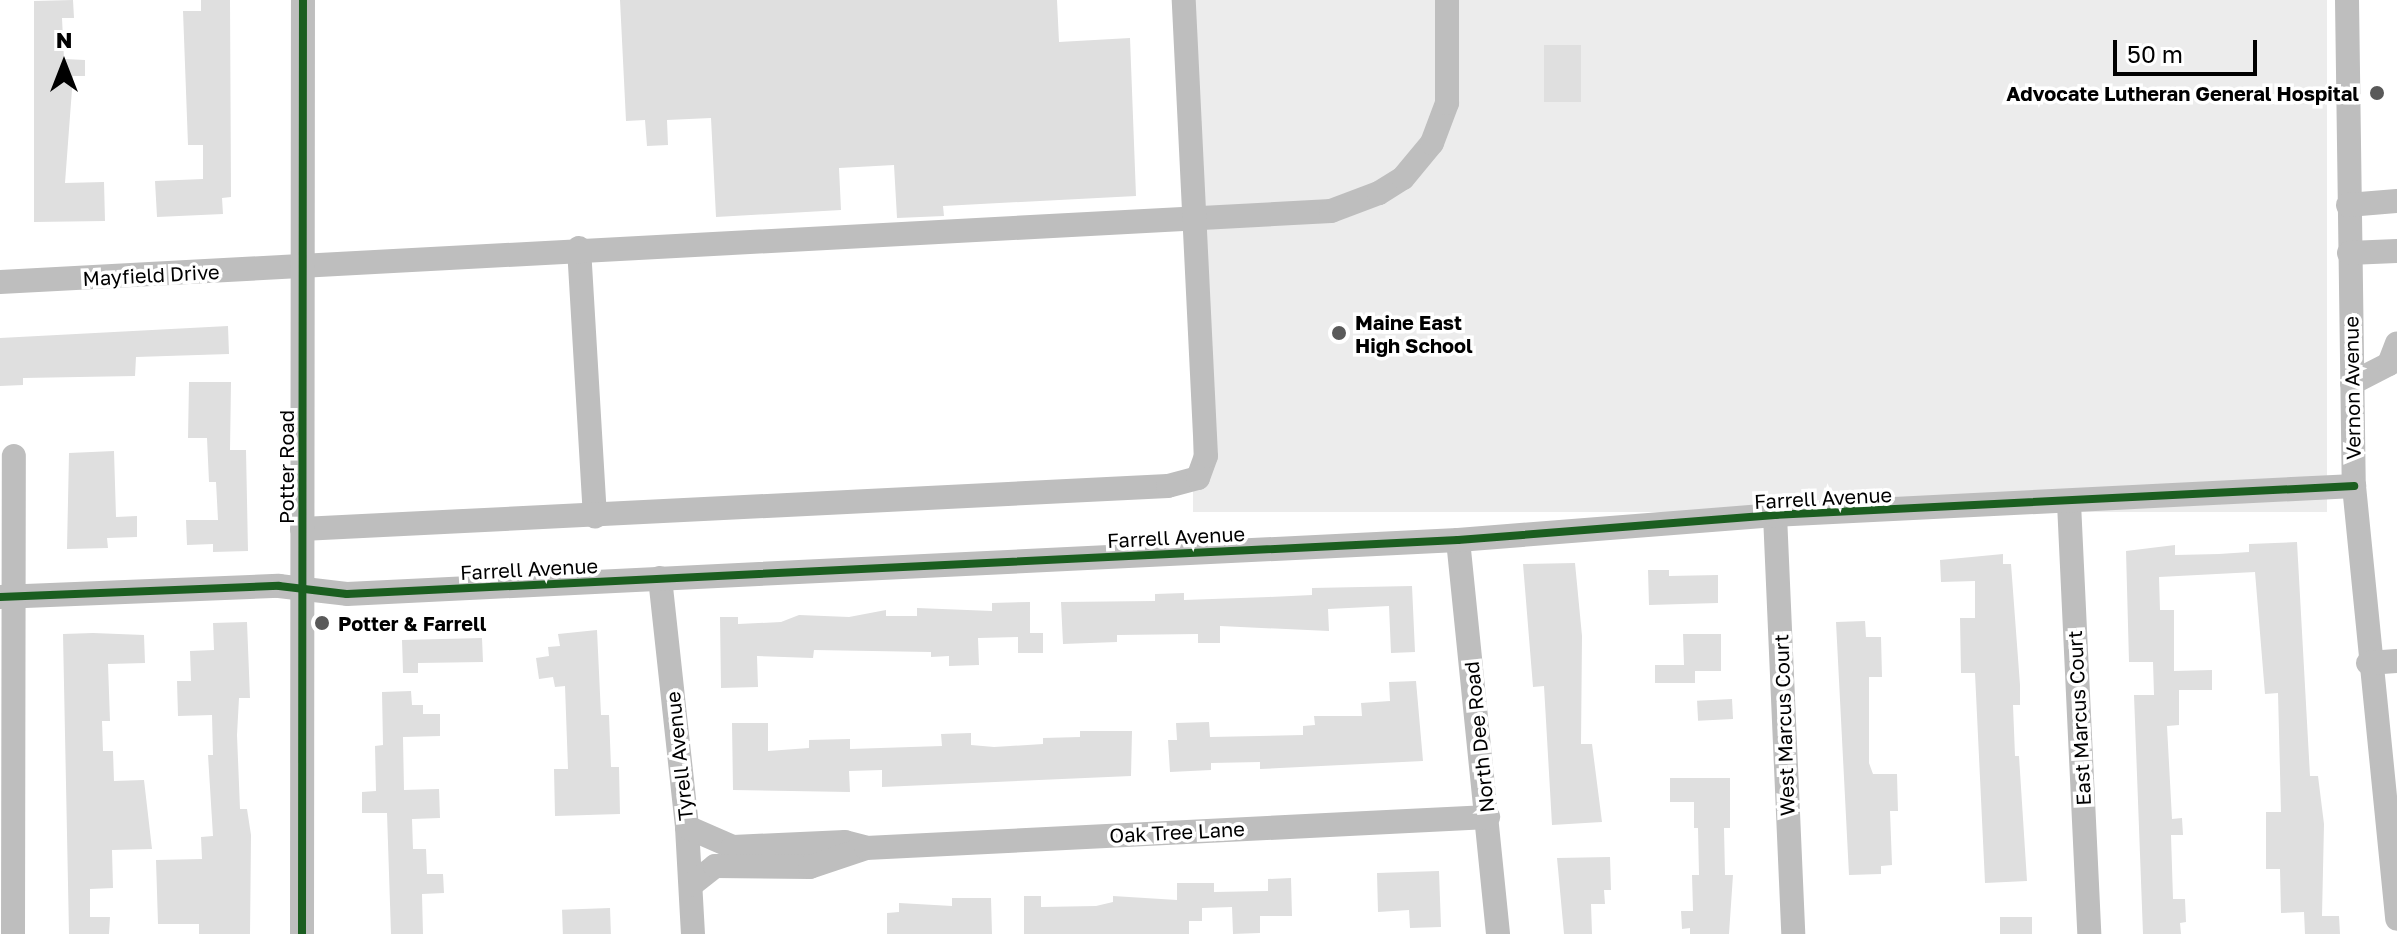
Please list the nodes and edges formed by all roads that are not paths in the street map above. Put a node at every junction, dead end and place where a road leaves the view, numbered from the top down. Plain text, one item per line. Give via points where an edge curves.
1 (303, 0) edge
2 (321, 0) edge
3 (1184, 0) edge
4 (1447, 0) edge
5 (2347, 0) edge
6 (2397, 201) edge
7 (2348, 205) junction
8 (1192, 217) junction
9 (579, 248) junction
10 (2397, 251) edge
11 (2349, 253) junction
12 (302, 267) junction
13 (0, 282) edge
14 (2397, 343) edge
15 (2352, 383) junction
16 (14, 456) dead end
17 (2354, 486) junction
18 (2069, 503) junction
19 (1775, 515) junction
20 (595, 517) junction
21 (302, 529) junction
22 (1458, 540) junction
23 (660, 578) junction
24 (302, 589) junction
25 (6, 597) edge
26 (2397, 661) edge
27 (2368, 663) junction
28 (1488, 817) junction
29 (687, 827) junction
30 (866, 848) junction
31 (691, 885) junction
32 (2397, 919) edge
33 (13, 934) edge
34 (302, 934) edge
35 (693, 934) edge
36 (1498, 934) edge
37 (1793, 934) edge
38 (2089, 934) edge

1 - 2 street
1 - 12 street, Potter Road
3 - 8 street
4 - 8 street, Mayfield Drive via 1447,103 1432,143 1403,178 1331,211
5 - 7 street, Vernon Avenue
6 - 7 street
7 - 11 street, Vernon Avenue
8 - 9 street, Mayfield Drive
8 - 20 street via 1206,456 1198,478 1168,486
9 - 12 street, Mayfield Drive
9 - 20 street
10 - 11 street
11 - 15 street, Vernon Avenue
12 - 13 street, Mayfield Drive
12 - 21 street, Potter Road
14 - 15 street via 2389,364
15 - 17 street, Vernon Avenue
16 - 25 street
17 - 18 street, Farrell Avenue
17 - 27 street, Vernon Avenue
18 - 19 street, Farrell Avenue
18 - 38 street, East Marcus Court
19 - 22 street, Farrell Avenue
19 - 37 street, West Marcus Court
20 - 21 street
21 - 24 street, Potter Road
22 - 23 street, Farrell Avenue
22 - 28 street, North Dee Road
23 - 24 street, Farrell Avenue via 347,594
23 - 29 street, Tyrell Avenue
24 - 25 street, Farrell Avenue
24 - 34 street, Potter Road
25 - 33 street
26 - 27 street
27 - 32 street, Vernon Avenue
28 - 30 street, Oak Tree Lane
28 - 36 street, North Dee Road
29 - 30 street, Oak Tree Lane via 733,847 845,842
29 - 31 street, Tyrell Avenue
30 - 31 street, Oak Tree Lane via 810,867 715,866
31 - 35 street, Tyrell Avenue

